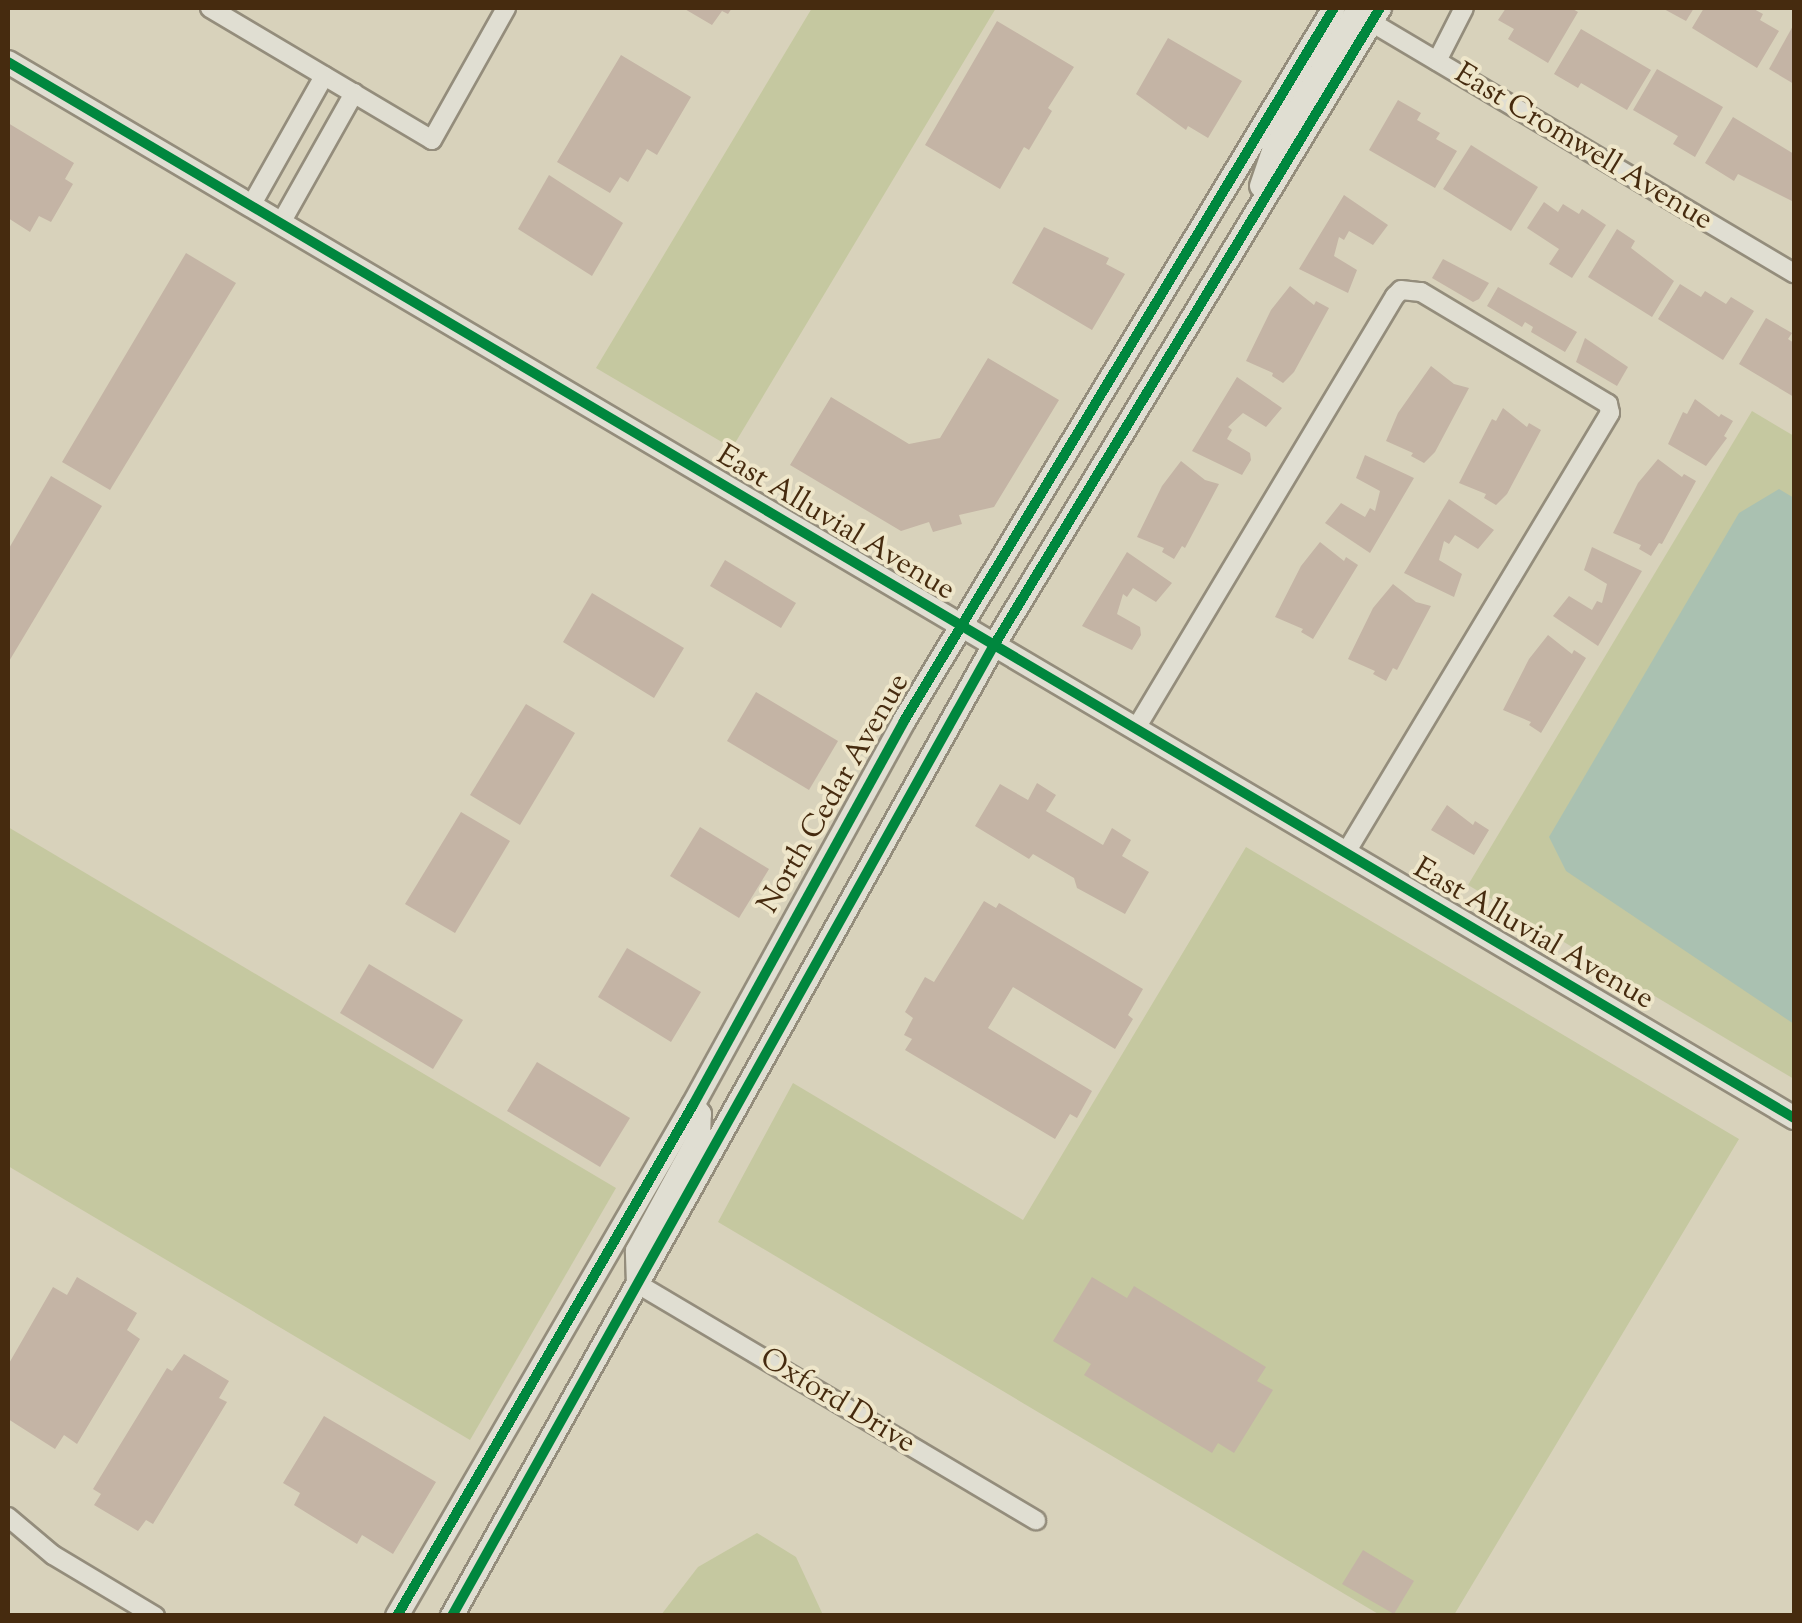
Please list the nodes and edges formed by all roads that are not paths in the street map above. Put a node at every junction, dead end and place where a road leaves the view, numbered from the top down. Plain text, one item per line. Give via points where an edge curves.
1 (210, 8) edge
2 (506, 8) edge
3 (1334, 8) edge
4 (1464, 8) edge
5 (1370, 12) edge
6 (8, 62) edge
7 (1437, 62) junction
8 (324, 76) junction
9 (354, 93) junction
10 (252, 204) junction
11 (282, 222) junction
12 (1794, 273) edge
13 (960, 628) junction
14 (993, 647) junction
15 (1135, 730) junction
16 (1346, 854) junction
17 (693, 1106) junction
18 (1794, 1118) edge
19 (638, 1284) junction
20 (8, 1517) edge
21 (1036, 1520) dead end
22 (155, 1616) edge
23 (396, 1616) edge
24 (452, 1616) edge

1 - 8 street
2 - 9 street via 432,140
3 - 13 main road, North Cedar Avenue
4 - 7 street
5 - 7 street, East Cromwell Avenue
5 - 14 main road via 1274,149 1246,232
6 - 10 main road, East Alluvial Avenue
7 - 12 street, East Cromwell Avenue
8 - 9 street
8 - 10 street
9 - 11 street
10 - 11 main road, East Alluvial Avenue
11 - 13 main road, East Alluvial Avenue
13 - 14 main road, East Alluvial Avenue
13 - 17 main road, North Cedar Avenue via 831,847
14 - 15 main road, East Alluvial Avenue
14 - 19 main road
15 - 16 main road, East Alluvial Avenue
15 - 16 street via 1394,296 1421,292 1608,404 1610,412
16 - 18 main road, East Alluvial Avenue
17 - 19 main road via 700,1114 699,1138 637,1252
17 - 23 main road, North Cedar Avenue
19 - 21 street, Oxford Drive
19 - 24 main road
20 - 22 street via 53,1554

